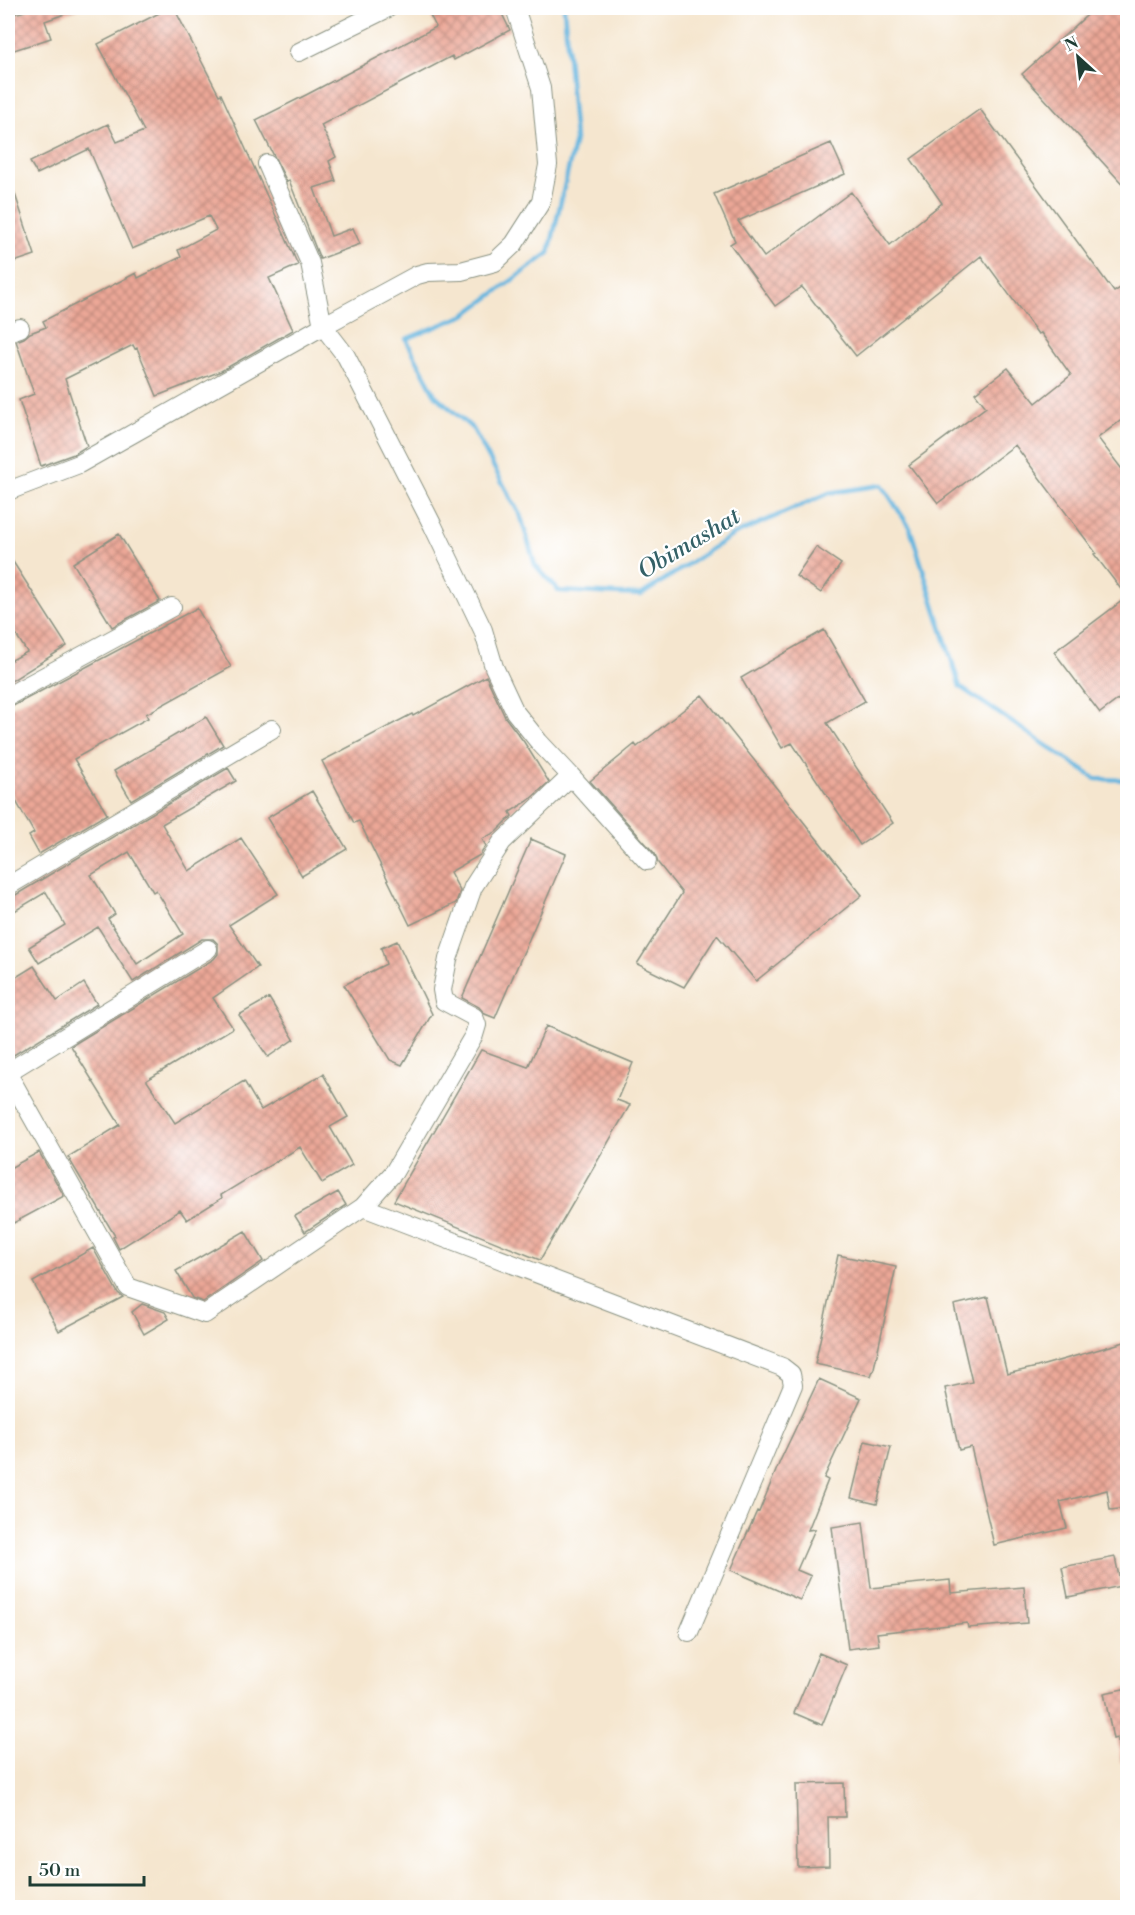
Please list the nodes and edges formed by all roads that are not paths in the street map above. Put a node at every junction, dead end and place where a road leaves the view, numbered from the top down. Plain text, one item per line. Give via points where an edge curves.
1 (388, 8) edge
2 (515, 8) edge
3 (299, 52) dead end
4 (267, 164) dead end
5 (323, 326) junction
6 (8, 491) edge
7 (172, 607) dead end
8 (8, 696) edge
9 (272, 729) dead end
10 (571, 776) junction
11 (647, 861) dead end
12 (8, 886) edge
13 (208, 949) dead end
14 (8, 1073) edge
15 (363, 1207) junction
16 (689, 1632) dead end

1 - 3 street
2 - 5 street via 541,88 548,165 542,202 514,244 495,262 461,271 417,275
4 - 5 street via 310,263
5 - 6 street via 79,464
5 - 10 street via 346,356 433,526 483,630 494,667 515,712
7 - 8 street
9 - 12 street
10 - 11 street
10 - 15 street via 502,842 473,887 448,959 442,990 444,1001 474,1017 474,1035 394,1172
13 - 14 street
14 - 15 street via 128,1287 205,1314
15 - 16 street via 782,1367 791,1374 793,1384

